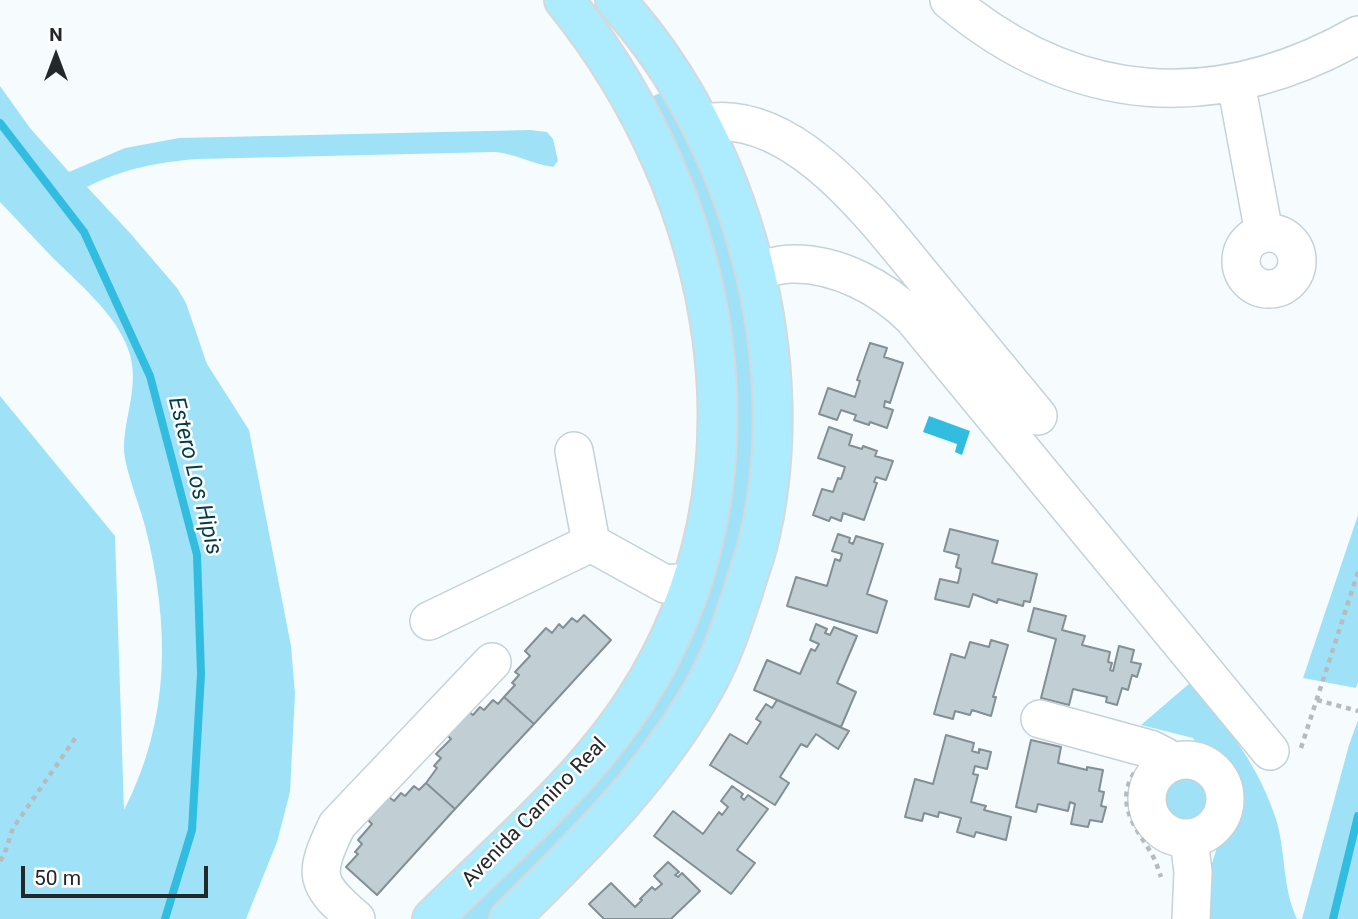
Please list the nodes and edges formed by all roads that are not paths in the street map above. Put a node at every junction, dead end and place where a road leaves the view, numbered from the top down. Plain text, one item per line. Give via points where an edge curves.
1 (564, 0) edge
2 (615, 0) edge
3 (949, 0) edge
4 (1358, 35) edge
5 (677, 83) junction
6 (1236, 83) junction
7 (629, 95) junction
8 (700, 124) junction
9 (1264, 233) dead end
10 (755, 271) junction
11 (1038, 416) dead end
12 (574, 451) dead end
13 (591, 543) junction
14 (691, 582) junction
15 (429, 621) dead end
16 (492, 662) dead end
17 (1040, 719) dead end
18 (1285, 750) road end
19 (1160, 756) junction
20 (1189, 839) junction
21 (356, 919) edge
22 (432, 919) edge
23 (509, 919) edge
24 (1191, 919) edge

1 - 7 main road, Avenida Camino Real
2 - 5 main road
3 - 6 street via 998,37 1085,75 1150,88
4 - 6 street via 1309,61
5 - 7 main road via 653,81
5 - 8 main road
6 - 9 street
7 - 14 main road, Avenida Camino Real via 684,220 702,279 716,360 716,469
8 - 10 main road via 732,195
8 - 11 street via 732,121 760,129 834,176 871,214
10 - 18 street via 785,264 814,266 870,285 900,305
10 - 23 main road via 769,349 771,448 757,546 732,625 708,680 651,769 597,832
12 - 13 street
13 - 14 street via 665,584
13 - 15 street
14 - 22 main road, Avenida Camino Real via 653,669 617,726 571,781
16 - 21 street via 337,825 320,871 325,891
17 - 19 street
19 - 20 street via 1147,796 1149,812 1165,832
19 - 20 street via 1201,762 1218,775 1226,795 1216,824
20 - 24 street

